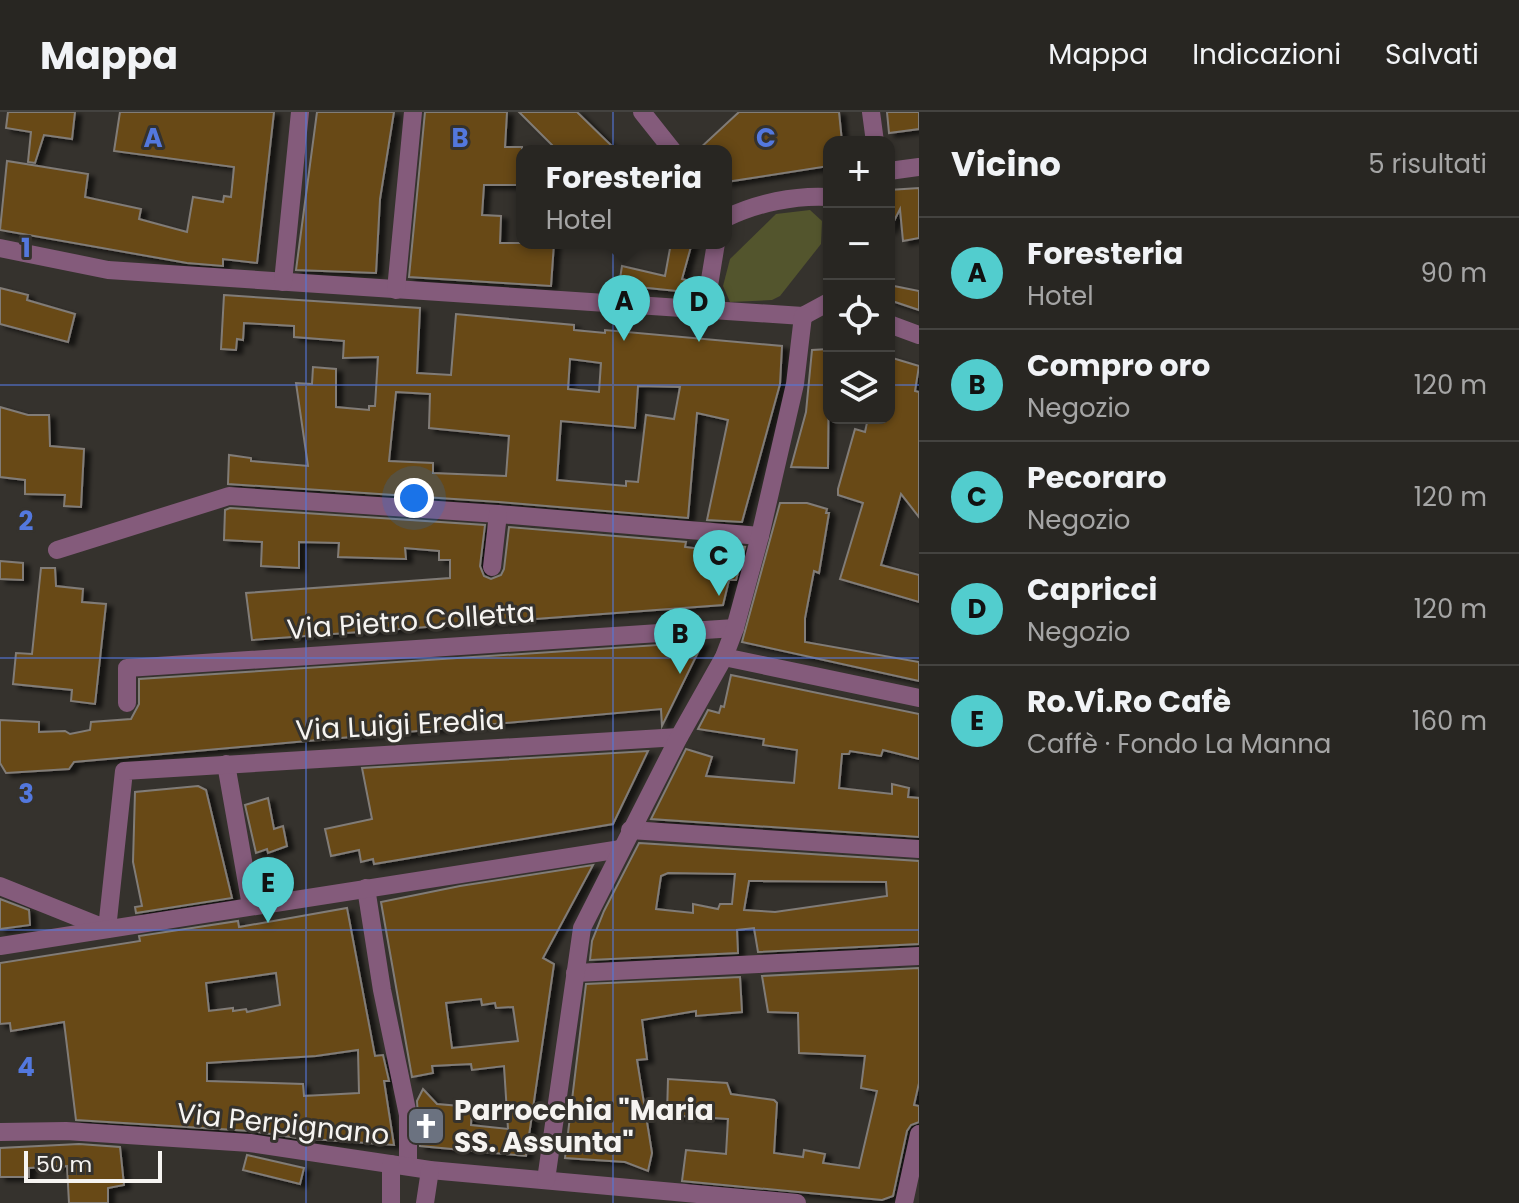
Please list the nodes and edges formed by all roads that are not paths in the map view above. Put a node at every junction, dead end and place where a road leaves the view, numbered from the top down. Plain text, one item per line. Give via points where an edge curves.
1 (300, 112) edge
2 (413, 112) edge
3 (642, 112) edge
4 (871, 112) edge
5 (874, 136) edge
6 (668, 145) edge
7 (919, 167) edge
8 (895, 170) edge
9 (823, 197) edge
10 (732, 215) edge
11 (0, 248) edge
12 (715, 249) edge
13 (283, 282) junction
14 (396, 290) junction
15 (823, 302) edge
16 (705, 310) junction
17 (803, 316) junction
18 (895, 326) edge
19 (919, 335) edge
20 (498, 514) junction
21 (760, 536) junction
22 (57, 550) dead end
23 (492, 567) dead end
24 (735, 628) junction
25 (724, 657) junction
26 (919, 698) edge
27 (127, 703) dead end
28 (679, 737) junction
29 (226, 764) junction
30 (630, 830) junction
31 (621, 849) junction
32 (919, 849) edge
33 (0, 886) edge
34 (366, 888) junction
35 (251, 906) junction
36 (107, 929) junction
37 (0, 946) edge
38 (919, 956) edge
39 (575, 973) junction
40 (0, 1132) edge
41 (919, 1134) edge
42 (399, 1165) junction
43 (430, 1170) junction
44 (546, 1180) junction
45 (391, 1203) edge
46 (425, 1203) edge
47 (797, 1203) edge
48 (904, 1203) edge

1 - 13 street
2 - 14 street
3 - 6 street
4 - 5 street
7 - 8 street
9 - 10 street via 749,207
11 - 13 street via 108,270
12 - 16 street
13 - 14 street
14 - 16 street
15 - 17 street
16 - 17 street
17 - 21 street via 795,384
18 - 19 street
20 - 21 street
20 - 22 street via 229,496
20 - 23 street
21 - 24 street
24 - 25 street
24 - 27 street, Via Pietro Colletta via 127,668
25 - 26 street
25 - 28 street
28 - 29 street, Via Luigi Eredia
28 - 30 street
29 - 35 street
29 - 36 street, Via Luigi Eredia via 124,771
30 - 31 street
30 - 32 street
31 - 34 street
31 - 39 street via 582,928
33 - 36 street
34 - 35 street
34 - 42 street via 408,1115
35 - 36 street
36 - 37 street
38 - 39 street
39 - 44 street
40 - 42 street, Via Perpignano via 250,1143
41 - 48 street
42 - 43 street, Via Perpignano
42 - 45 street
43 - 44 street, Via Perpignano
43 - 46 street
44 - 47 street, Via Perpignano

